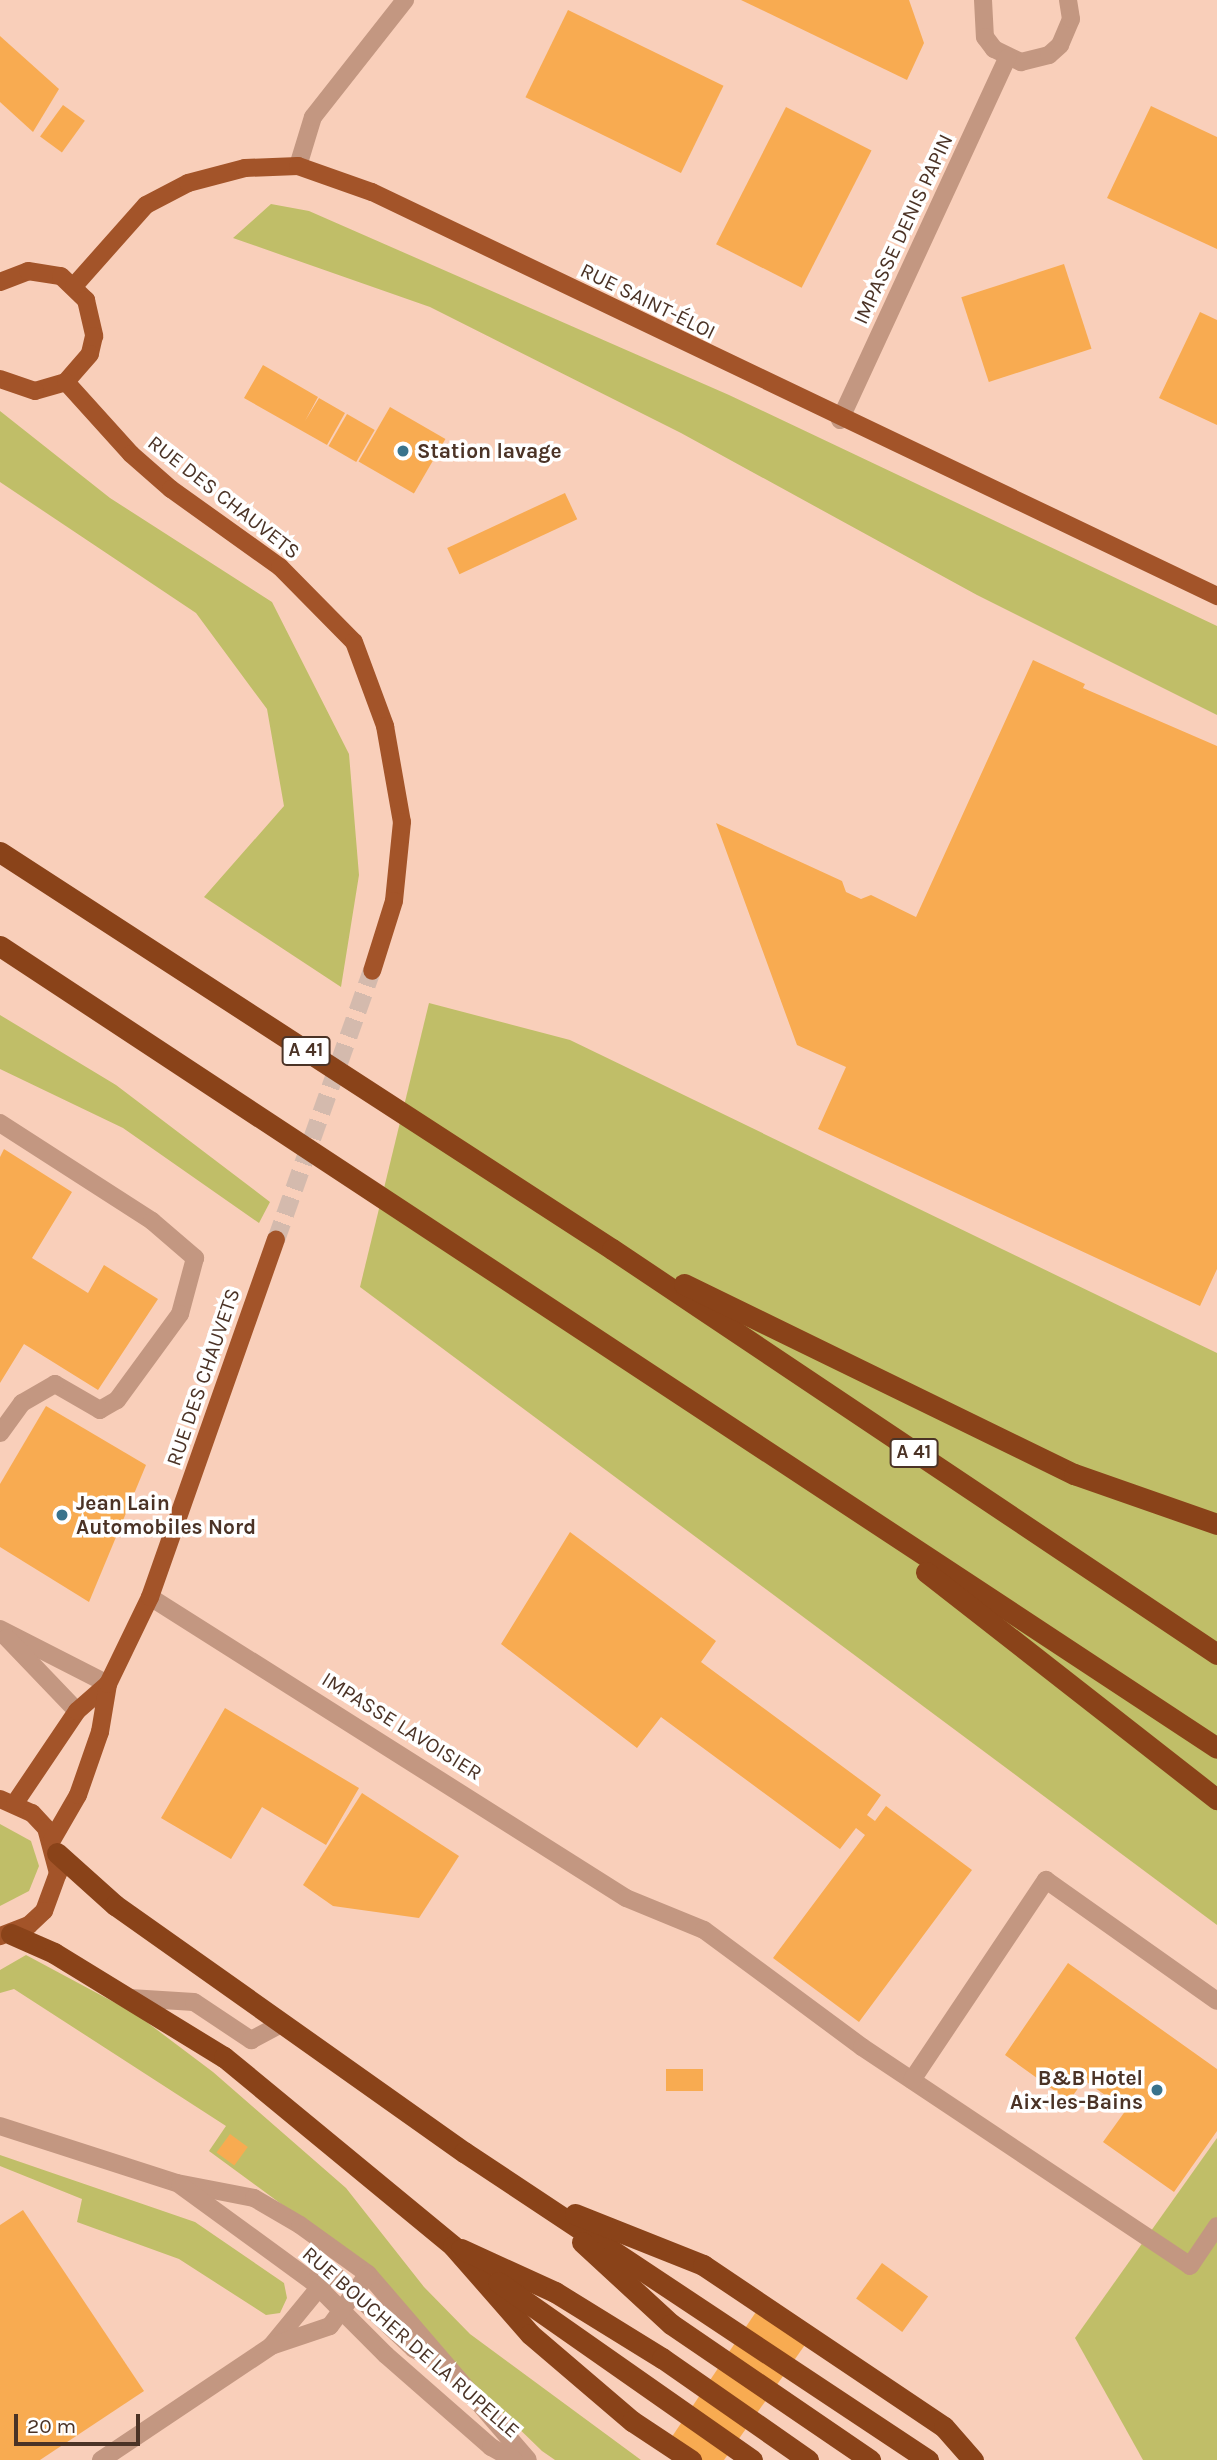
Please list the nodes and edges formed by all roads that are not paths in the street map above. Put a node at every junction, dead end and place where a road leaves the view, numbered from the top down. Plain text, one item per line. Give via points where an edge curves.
1 (405, 0) edge
2 (983, 0) edge
3 (1068, 0) edge
4 (1007, 58) junction
5 (298, 166) junction
6 (0, 282) edge
7 (74, 286) junction
8 (0, 379) edge
9 (66, 382) junction
10 (840, 420) junction
11 (1217, 596) edge
12 (0, 852) edge
13 (0, 946) edge
14 (372, 971) tunnel mouth
15 (0, 1123) edge
16 (276, 1240) tunnel mouth
17 (612, 1249) junction
18 (0, 1433) edge
19 (803, 1475) junction
20 (1217, 1524) edge
21 (150, 1597) junction
22 (0, 1630) edge
23 (1217, 1654) edge
24 (108, 1684) junction
25 (77, 1712) junction
26 (1217, 1748) edge
27 (1217, 1799) edge
28 (7, 1801) edge
29 (54, 1847) junction
30 (5, 1935) edge
31 (130, 1998) junction
32 (1217, 2001) edge
33 (283, 2023) junction
34 (912, 2080) junction
35 (2, 2124) edge
36 (177, 2183) junction
37 (534, 2198) junction
38 (1217, 2226) edge
39 (453, 2246) junction
40 (368, 2274) junction
41 (319, 2288) junction
42 (356, 2295) junction
43 (344, 2313) junction
44 (271, 2346) junction
45 (454, 2370) junction
46 (101, 2460) edge
47 (514, 2460) edge
48 (528, 2460) edge
49 (691, 2460) edge
50 (752, 2460) edge
51 (808, 2460) edge
52 (870, 2460) edge
53 (928, 2460) edge
54 (973, 2460) edge

1 - 5 street via 313,117
2 - 4 street via 985,37
3 - 4 street via 1071,19 1060,46 1036,61
4 - 10 street, IMPASSE DENIS PAPIN
5 - 7 main road, RUE SAINT-ÉLOI via 245,168 188,183 146,205
5 - 10 main road, RUE SAINT-ÉLOI via 372,192
6 - 7 main road via 19,273 44,272
7 - 9 main road via 86,300 94,336 90,354
8 - 9 main road via 35,391
9 - 14 main road, RUE DES CHAUVETS via 131,454 170,489 280,566 354,642 385,726 402,822 394,901
10 - 11 main road, RUE SAINT-ÉLOI
12 - 17 highway, A 41
13 - 19 highway
15 - 18 street via 152,1221 195,1258 180,1314 117,1400 100,1410 55,1384 22,1403
16 - 21 main road, RUE DES CHAUVETS
17 - 20 highway via 1074,1474
17 - 23 highway, A 41
19 - 26 highway
19 - 27 highway
21 - 24 main road, RUE DES CHAUVETS
21 - 34 street, IMPASSE LAVOISIER via 626,1898 704,1930
22 - 24 street
22 - 25 street
24 - 25 main road, RUE DES CHAUVETS
24 - 29 main road, RUE DES CHAUVETS via 100,1732
25 - 28 main road, RUE DES CHAUVETS
28 - 29 main road via 32,1813
29 - 30 main road via 58,1873 44,1911
29 - 33 highway via 115,1905
30 - 31 highway
31 - 33 street via 194,2002 250,2040
31 - 39 highway via 224,2057
32 - 34 street via 1046,1880
33 - 37 highway
34 - 38 street, IMPASSE LAVOISIER via 1190,2266
35 - 36 street, RUE BOUCHER DE LA RUPELLE
36 - 40 street, RUE BOUCHER DE LA RUPELLE via 254,2198
36 - 41 street, RUE BOUCHER DE LA RUPELLE
37 - 52 highway via 671,2324
37 - 53 highway
37 - 54 highway via 703,2265 944,2427
39 - 49 highway via 530,2334 632,2421
39 - 50 highway via 540,2315
39 - 51 highway via 555,2292 662,2358
40 - 42 street
40 - 45 street, RUE BOUCHER DE LA RUPELLE
41 - 42 street via 332,2272
41 - 43 street, RUE BOUCHER DE LA RUPELLE
41 - 44 street
42 - 43 street
42 - 45 street via 414,2349
43 - 44 street via 330,2326
43 - 47 street, RUE BOUCHER DE LA RUPELLE via 491,2447
44 - 46 street
45 - 48 street, RUE BOUCHER DE LA RUPELLE

